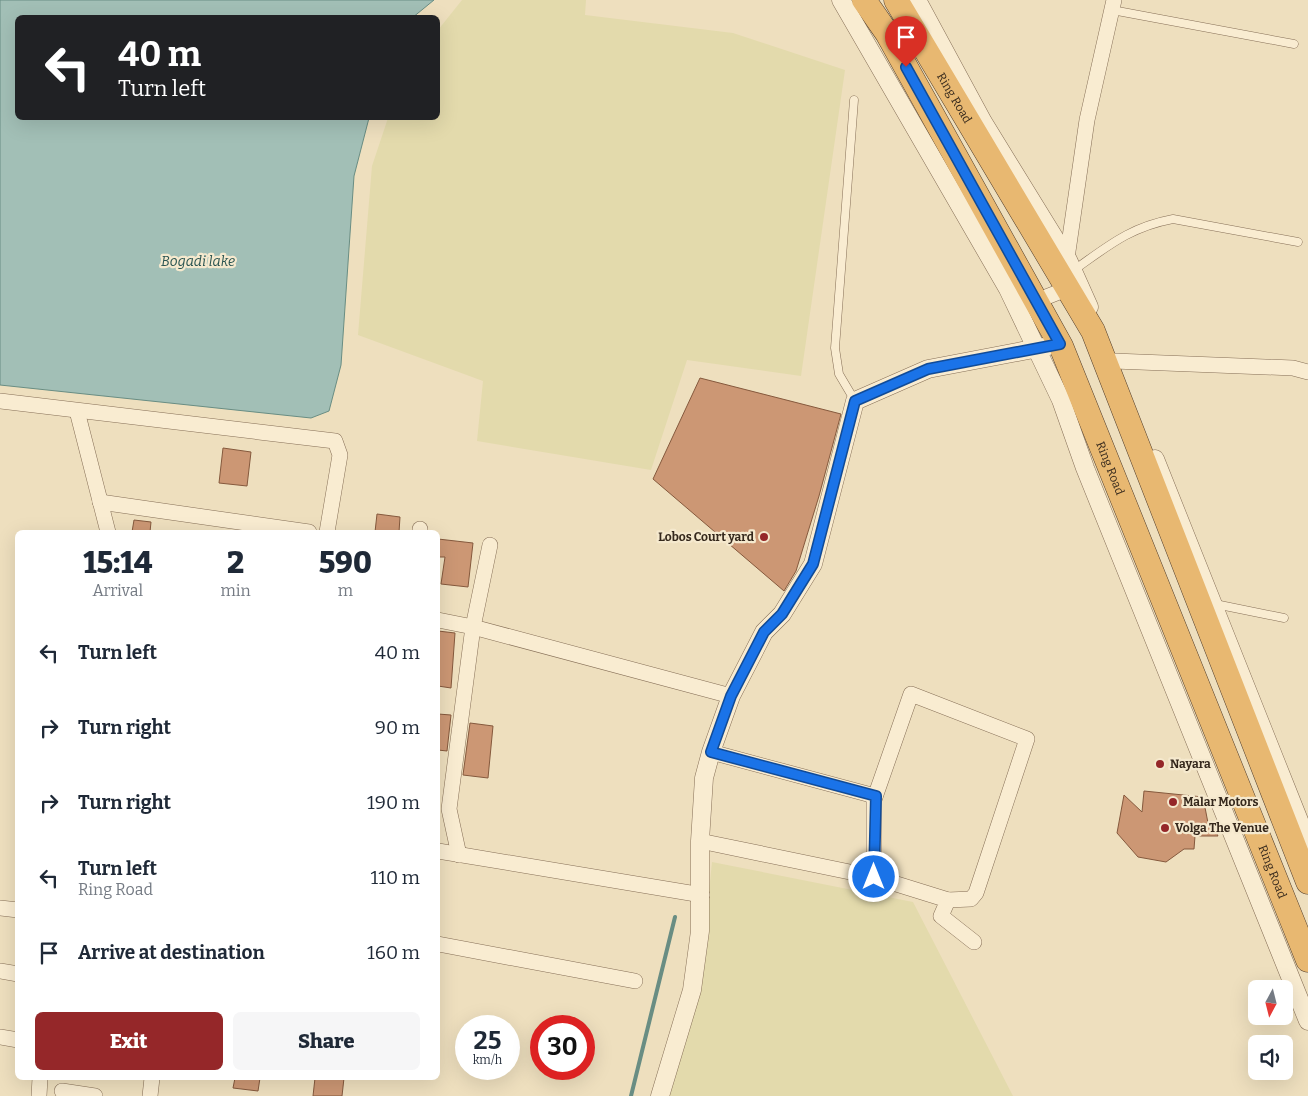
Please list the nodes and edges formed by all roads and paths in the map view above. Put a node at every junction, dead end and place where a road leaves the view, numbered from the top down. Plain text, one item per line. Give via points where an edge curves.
1 (841, 0) edge
2 (864, 0) edge
3 (906, 1) edge
4 (1113, 5) edge
5 (1294, 44) dead end
6 (854, 100) dead end
7 (1298, 242) dead end
8 (1068, 274) junction
9 (1036, 301) junction
10 (1049, 346) junction
11 (1114, 361) junction
12 (1308, 372) edge
13 (0, 401) edge
14 (855, 401) junction
15 (77, 411) junction
16 (100, 502) junction
17 (107, 530) edge
18 (295, 530) edge
19 (327, 530) edge
20 (490, 545) dead end
21 (1214, 604) junction
22 (1284, 618) dead end
23 (440, 620) edge
24 (473, 626) junction
25 (731, 696) junction
26 (711, 752) junction
27 (876, 796) junction
28 (700, 841) junction
29 (1308, 843) edge
30 (440, 851) edge
31 (459, 855) junction
32 (874, 877) junction
33 (1308, 882) edge
34 (702, 895) junction
35 (948, 900) junction
36 (0, 908) edge
37 (15, 910) edge
38 (974, 942) dead end
39 (440, 944) edge
40 (1308, 960) edge
41 (0, 971) edge
42 (15, 974) edge
43 (635, 981) dead end
44 (1308, 1021) edge
45 (0, 1037) edge
46 (15, 1040) edge
47 (40, 1080) edge
48 (152, 1080) edge
49 (62, 1091) dead end
50 (38, 1096) edge
51 (95, 1096) edge
52 (150, 1096) edge
53 (660, 1096) edge

1 - 10 street via 1008,289
2 - 9 highway, Ring Road via 887,33
3 - 8 highway, Ring Road
4 - 5 lane
4 - 8 street via 1087,120
6 - 14 lane via 835,348 839,374
7 - 8 lane via 1173,219 1155,222 1126,234
8 - 9 street
8 - 11 street
8 - 33 highway, Ring Road
9 - 10 highway, Ring Road
10 - 14 street via 928,369
10 - 40 highway, Ring Road
10 - 44 street via 1061,400 1085,468
11 - 12 street via 1293,368
11 - 21 street
13 - 15 street
14 - 25 street via 813,564 782,614 764,632
15 - 16 street
15 - 19 street via 335,441 340,455
16 - 17 street
16 - 18 street
20 - 24 street
21 - 22 lane
21 - 29 street
23 - 24 street
24 - 25 street
24 - 31 street via 449,809
25 - 26 street
26 - 27 street
26 - 28 street via 704,778
27 - 32 street
27 - 35 street via 911,694 1027,739 976,893 971,899
28 - 32 street
28 - 34 street
30 - 31 street
31 - 34 street
32 - 35 street
34 - 53 street via 692,990
35 - 38 street via 941,916
36 - 37 street
39 - 43 street
41 - 42 street
45 - 46 street
47 - 50 street
48 - 52 street
49 - 51 street

